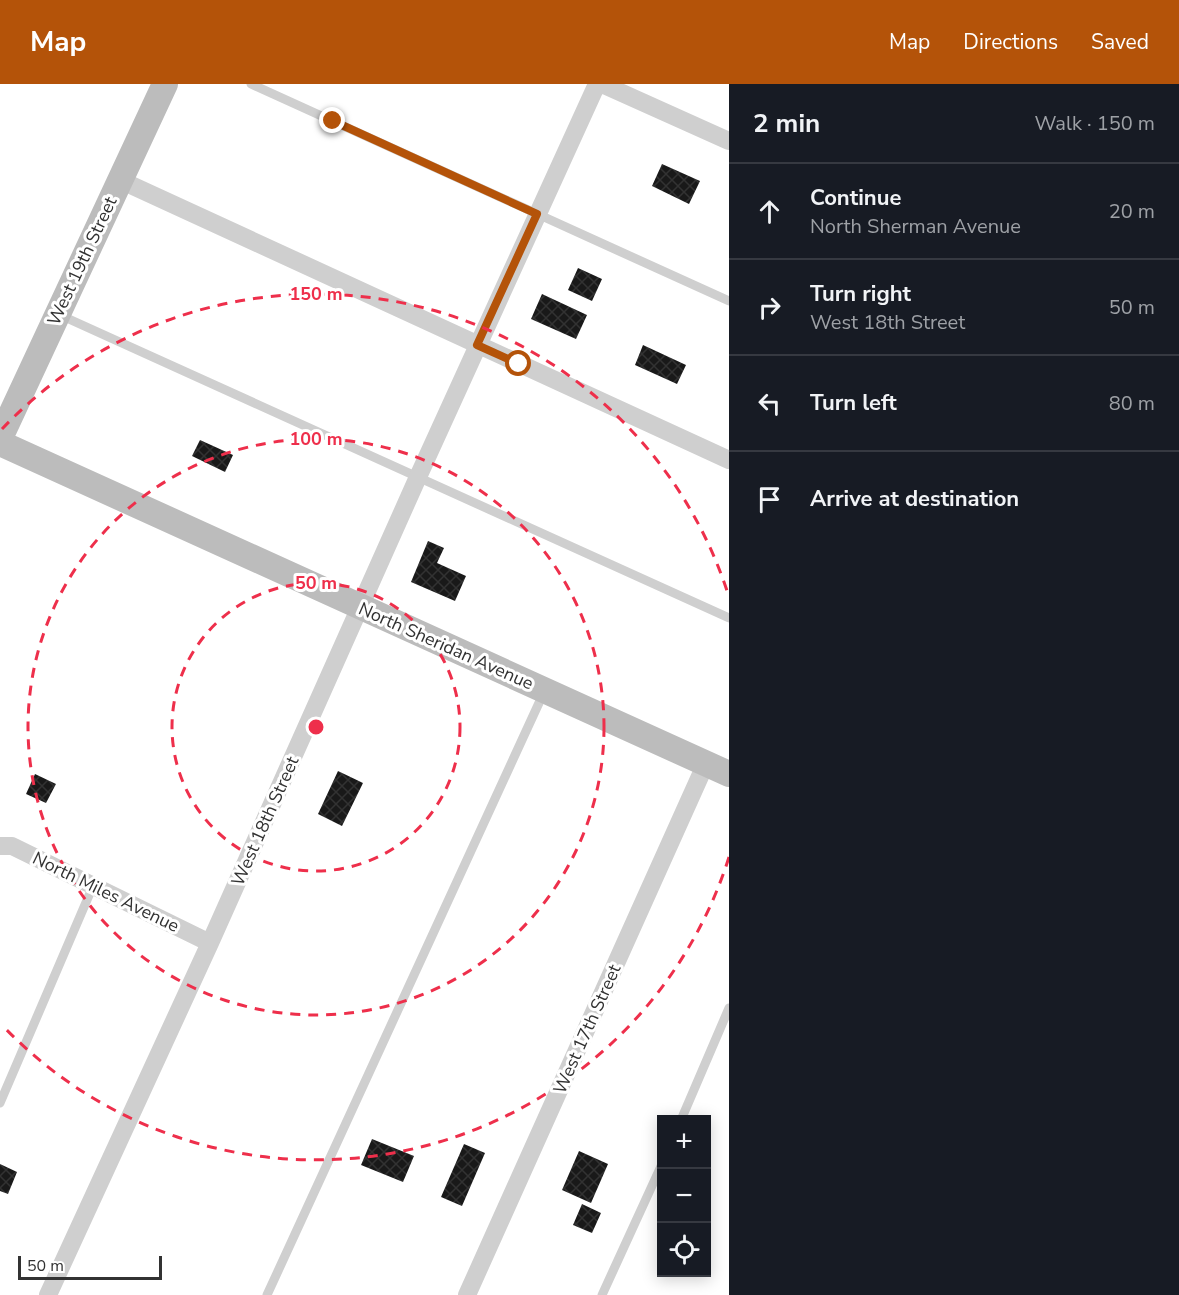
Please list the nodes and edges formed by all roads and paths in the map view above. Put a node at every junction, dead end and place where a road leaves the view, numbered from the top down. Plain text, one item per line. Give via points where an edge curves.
1 (165, 84) edge
2 (251, 84) edge
3 (597, 84) edge
4 (602, 84) edge
5 (729, 141) edge
6 (120, 180) junction
7 (537, 214) junction
8 (729, 301) edge
9 (58, 314) junction
10 (477, 345) junction
11 (0, 438) edge
12 (0, 443) edge
13 (729, 460) edge
14 (418, 477) junction
15 (360, 607) junction
16 (729, 618) edge
17 (544, 690) junction
18 (706, 763) junction
19 (729, 774) edge
20 (0, 846) edge
21 (93, 885) junction
22 (210, 943) junction
23 (729, 1008) edge
24 (0, 1103) edge
25 (683, 1115) edge
26 (660, 1169) edge
27 (48, 1295) edge
28 (267, 1295) edge
29 (467, 1295) edge
30 (602, 1295) edge

1 - 6 street, West 19th Street
2 - 7 lane
3 - 7 street, West 18th Street
4 - 5 street
6 - 9 street, West 19th Street
6 - 10 street
7 - 8 lane
7 - 10 street, West 18th Street
9 - 11 street, West 19th Street
9 - 14 lane
10 - 13 street
10 - 14 street, West 18th Street
12 - 15 street, North Sheridan Avenue
14 - 15 street, West 18th Street
14 - 16 lane
15 - 17 street, North Sheridan Avenue
15 - 22 street, West 18th Street
17 - 18 street, North Sheridan Avenue
17 - 28 lane
18 - 19 street, North Sheridan Avenue
18 - 29 street, West 17th Street
20 - 21 street, North Miles Avenue via 12,846
21 - 22 street, North Miles Avenue
21 - 24 lane
22 - 27 street, West 18th Street
23 - 25 lane
26 - 30 lane

